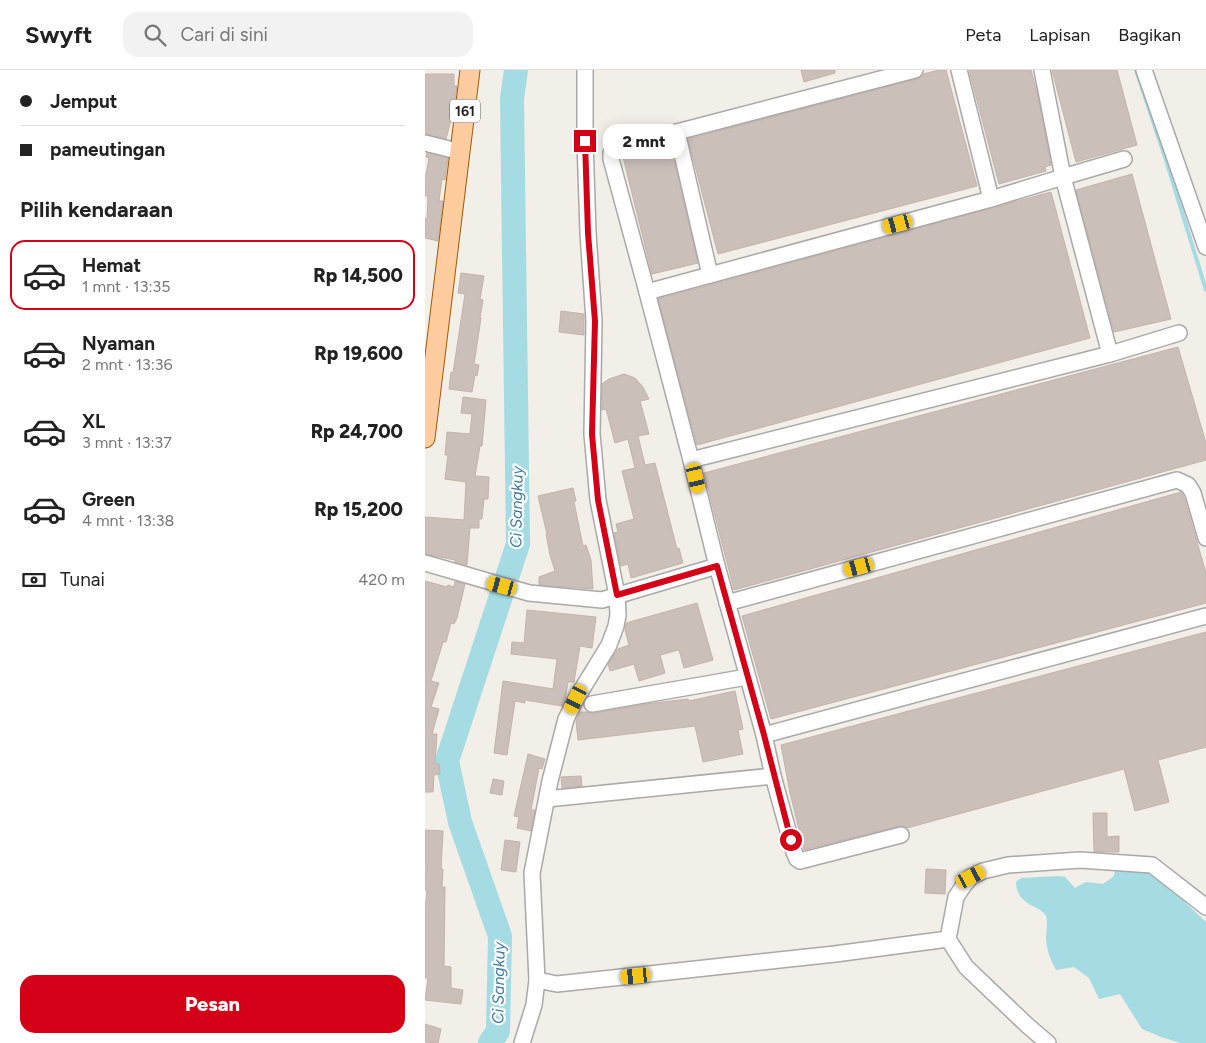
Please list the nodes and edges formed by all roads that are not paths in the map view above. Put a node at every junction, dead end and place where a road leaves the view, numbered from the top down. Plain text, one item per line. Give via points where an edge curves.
1 (470, 70) edge
2 (585, 70) edge
3 (915, 70) edge
4 (959, 70) edge
5 (1042, 70) edge
6 (1144, 70) edge
7 (677, 132) junction
8 (425, 143) edge
9 (461, 152) junction
10 (1124, 159) dead end
11 (1063, 177) junction
12 (991, 199) junction
13 (1206, 247) edge
14 (710, 276) junction
15 (647, 292) junction
16 (1179, 333) dead end
17 (1110, 354) junction
18 (427, 413) edge
19 (425, 438) edge
20 (691, 460) junction
21 (1206, 538) edge
22 (425, 563) edge
23 (717, 566) junction
24 (617, 595) junction
25 (727, 603) junction
26 (1206, 616) edge
27 (747, 677) junction
28 (592, 704) dead end
29 (764, 735) junction
30 (773, 776) junction
31 (547, 799) junction
32 (901, 835) dead end
33 (1206, 907) edge
34 (948, 939) junction
35 (537, 980) junction
36 (522, 1043) edge
37 (1048, 1043) edge

1 - 9 main road, 161
2 - 24 street via 588,224 595,321 592,434 598,500
3 - 7 street
4 - 12 street
5 - 11 street
6 - 13 street
7 - 14 street
7 - 15 street via 611,153
8 - 9 street
9 - 18 main road, 161
10 - 11 street
11 - 12 street
11 - 17 street
12 - 14 street
14 - 15 street
15 - 20 street
16 - 17 street
17 - 20 street
18 - 19 main road, 161
20 - 23 street
21 - 25 street via 1193,493 1188,485 1177,480
22 - 24 street via 529,593 602,600
23 - 24 street
23 - 25 street
24 - 31 street via 618,615 613,634 566,719
25 - 27 street
26 - 29 street
27 - 28 street
27 - 29 street
29 - 30 street
30 - 31 street
30 - 32 street via 794,852 800,861
31 - 35 street via 532,873
33 - 34 street via 1152,865 1080,860 1008,865 983,871 964,884 956,897
34 - 35 street via 557,984
34 - 37 street via 966,967
35 - 36 street via 534,1005

